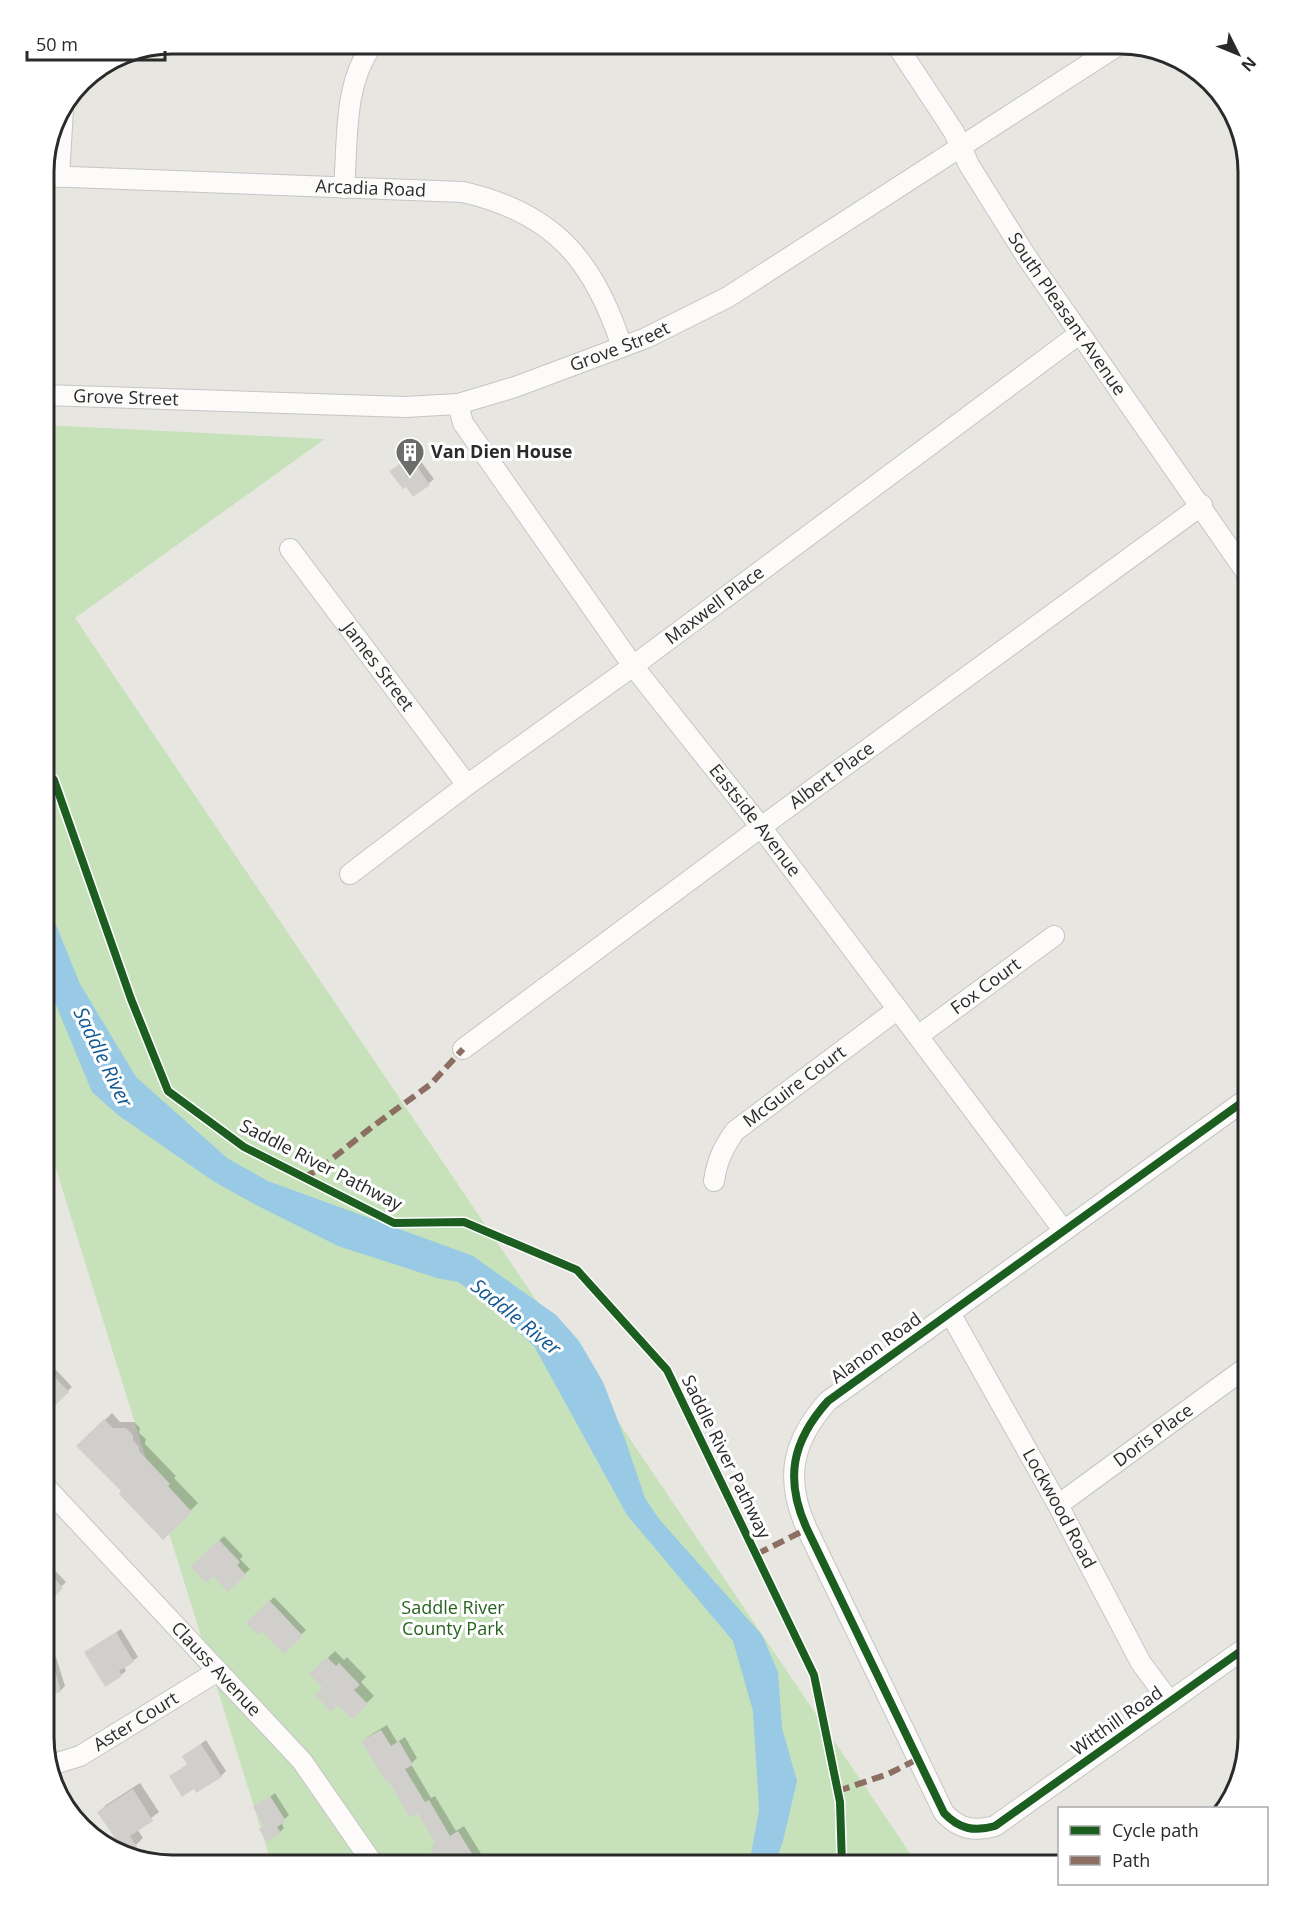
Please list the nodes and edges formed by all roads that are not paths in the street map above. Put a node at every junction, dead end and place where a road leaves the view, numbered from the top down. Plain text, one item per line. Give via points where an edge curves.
1 (367, 54) edge
2 (903, 54) edge
3 (1105, 54) edge
4 (961, 147) junction
5 (54, 177) edge
6 (344, 188) junction
7 (1079, 334) junction
8 (622, 347) junction
9 (54, 395) edge
10 (458, 404) junction
11 (1202, 505) junction
12 (290, 549) dead end
13 (1238, 560) edge
14 (633, 666) junction
15 (467, 785) junction
16 (761, 827) junction
17 (350, 874) dead end
18 (1054, 936) dead end
19 (898, 1009) junction
20 (918, 1036) junction
21 (463, 1049) dead end
22 (1238, 1105) edge
23 (714, 1181) dead end
24 (1064, 1231) junction
25 (950, 1313) junction
26 (1238, 1373) edge
27 (54, 1496) edge
28 (1058, 1505) junction
29 (1238, 1653) edge
30 (218, 1671) junction
31 (1170, 1702) junction
32 (57, 1763) edge
33 (1003, 1821) joint
34 (367, 1855) edge

1 - 6 street via 357,71 351,94
2 - 4 street, South Pleasant Avenue
3 - 4 street, Grove Street
4 - 7 street, South Pleasant Avenue
4 - 8 street, Grove Street via 728,297
5 - 6 street, Arcadia Road
6 - 8 street, Arcadia Road via 463,192 517,209 566,244 599,289
7 - 11 street, South Pleasant Avenue
7 - 14 street, Maxwell Place
8 - 10 street, Grove Street
9 - 10 street, Grove Street via 405,407
10 - 14 street, Eastside Avenue via 463,423
11 - 13 street, South Pleasant Avenue
11 - 16 street, Albert Place
12 - 15 street, James Street
14 - 15 street, Maxwell Place
14 - 16 street, Eastside Avenue
15 - 17 street, Maxwell Place
16 - 19 street, Eastside Avenue
16 - 21 street, Albert Place
18 - 20 street, Fox Court
19 - 20 street, Eastside Avenue
19 - 23 street, McGuire Court via 735,1131 724,1146
20 - 24 street, Eastside Avenue
22 - 24 street, Alanon Road
24 - 25 street, Alanon Road
25 - 28 street, Lockwood Road
25 - 33 street, Alanon Road via 828,1401 801,1441 794,1486 807,1529 944,1813 967,1829 982,1830
26 - 28 street, Doris Place
27 - 30 street, Clauss Avenue
28 - 31 street, Lockwood Road via 1141,1663
29 - 31 street, Witthill Road
30 - 32 street, Aster Court via 80,1756
30 - 34 street, Clauss Avenue via 302,1761
31 - 33 street, Witthill Road

